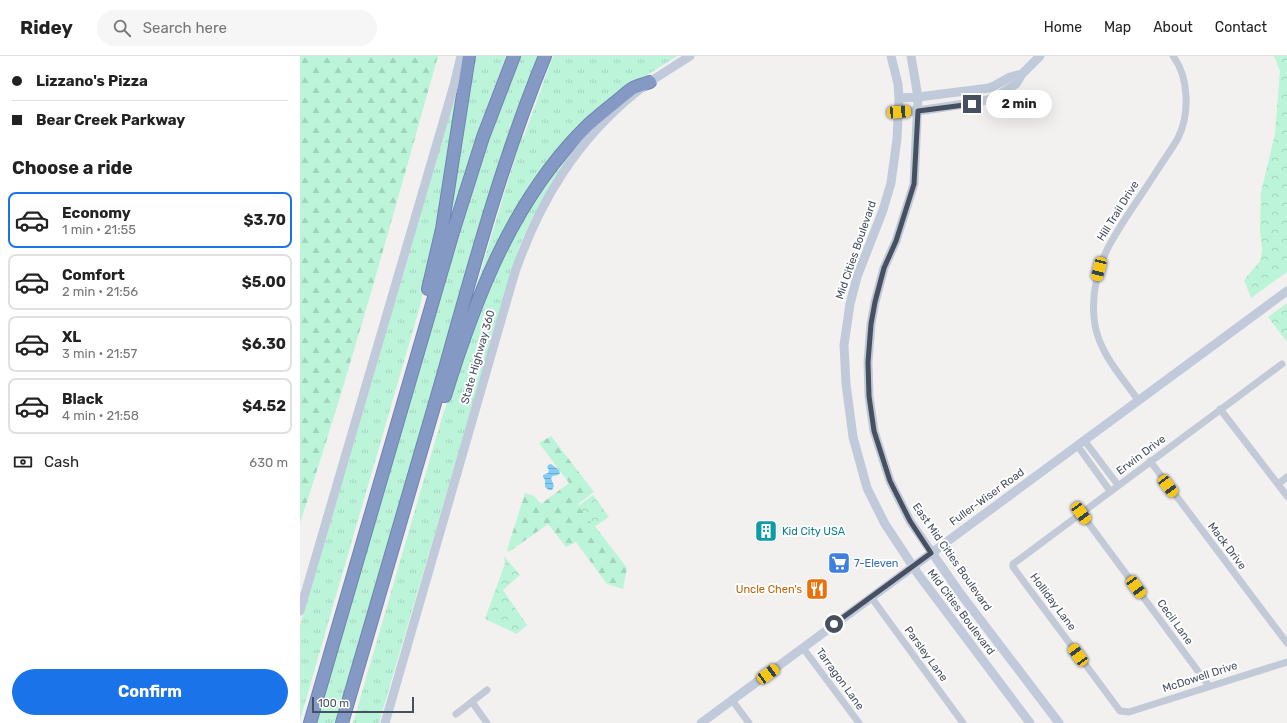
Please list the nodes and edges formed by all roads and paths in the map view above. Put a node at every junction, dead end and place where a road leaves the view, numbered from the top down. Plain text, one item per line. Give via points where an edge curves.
1 (462, 56) edge
2 (469, 56) edge
3 (514, 56) edge
4 (545, 56) edge
5 (690, 56) edge
6 (891, 56) edge
7 (911, 56) edge
8 (1040, 56) edge
9 (1173, 56) edge
10 (1022, 74) junction
11 (650, 82) junction
12 (918, 97) junction
13 (899, 98) junction
14 (918, 111) junction
15 (899, 112) junction
16 (1287, 291) edge
17 (1282, 364) dead end
18 (1138, 400) junction
19 (1220, 409) junction
20 (1081, 443) junction
21 (1150, 461) junction
22 (1287, 477) edge
23 (379, 484) junction
24 (1278, 484) junction
25 (1118, 485) junction
26 (1110, 491) junction
27 (1287, 496) edge
28 (1081, 513) junction
29 (397, 537) junction
30 (931, 553) junction
31 (1013, 564) joint
32 (912, 567) junction
33 (871, 597) junction
34 (300, 611) edge
35 (1287, 643) edge
36 (803, 648) junction
37 (1287, 662) edge
38 (1209, 686) junction
39 (487, 690) dead end
40 (732, 700) junction
41 (472, 702) junction
42 (1120, 711) joint
43 (456, 714) dead end
44 (310, 723) edge
45 (342, 723) edge
46 (385, 723) edge
47 (487, 723) edge
48 (701, 723) edge
49 (749, 723) edge
50 (859, 723) edge
51 (963, 723) edge
52 (1030, 723) edge
53 (1059, 723) edge

1 - 34 main road
2 - 23 highway via 442,228 429,286 380,464
3 - 23 highway via 467,186
4 - 29 highway via 490,212
5 - 11 main road, State Highway 360
6 - 13 main road, Mid Cities Boulevard
7 - 12 main road, East Mid Cities Boulevard
8 - 10 main road
9 - 18 street, Hill Trail Drive via 1184,81 1184,122 1174,144 1113,238 1099,269 1095,290 1095,325 1104,353
10 - 12 main road via 989,88
10 - 14 main road via 1016,84 992,99
11 - 29 highway via 631,89 597,117 564,151 537,187 506,237 479,300 452,374 406,524
11 - 46 main road, State Highway 360 via 616,110 582,146 554,186 531,230 515,272
12 - 13 main road
12 - 14 main road, East Mid Cities Boulevard
13 - 15 main road, Mid Cities Boulevard
14 - 15 main road
14 - 30 main road, East Mid Cities Boulevard via 914,184 896,241 884,268 871,324 869,396 874,431 888,475 910,521
15 - 32 main road, Mid Cities Boulevard via 891,183 857,277 844,345 853,437 867,488 885,524
16 - 18 main road, Fuller-Wiser Road
17 - 19 street, Erwin Drive
18 - 20 main road, Fuller-Wiser Road
19 - 21 street, Erwin Drive
19 - 24 street
20 - 25 street
20 - 26 street
20 - 30 main road, Fuller-Wiser Road
21 - 25 street, Erwin Drive
21 - 35 street, Mack Drive
22 - 24 street
23 - 44 highway
24 - 27 street
25 - 26 street, Erwin Drive
26 - 28 street, Erwin Drive
28 - 31 street, Erwin Drive
28 - 38 street, Cecil Lane
29 - 45 highway
30 - 32 main road, Fuller-Wiser Road
30 - 53 main road, East Mid Cities Boulevard
31 - 42 street, Holliday Lane
32 - 33 main road, Fuller-Wiser Road
32 - 52 main road, Mid Cities Boulevard
33 - 36 main road, Fuller-Wiser Road
33 - 51 street, Parsley Lane
36 - 40 main road, Fuller-Wiser Road
36 - 50 street, Tarragon Lane
37 - 38 street, McDowell Drive
38 - 42 street, McDowell Drive via 1128,712
39 - 41 street
40 - 48 main road, Fuller-Wiser Road
40 - 49 street
41 - 43 street
41 - 47 street

